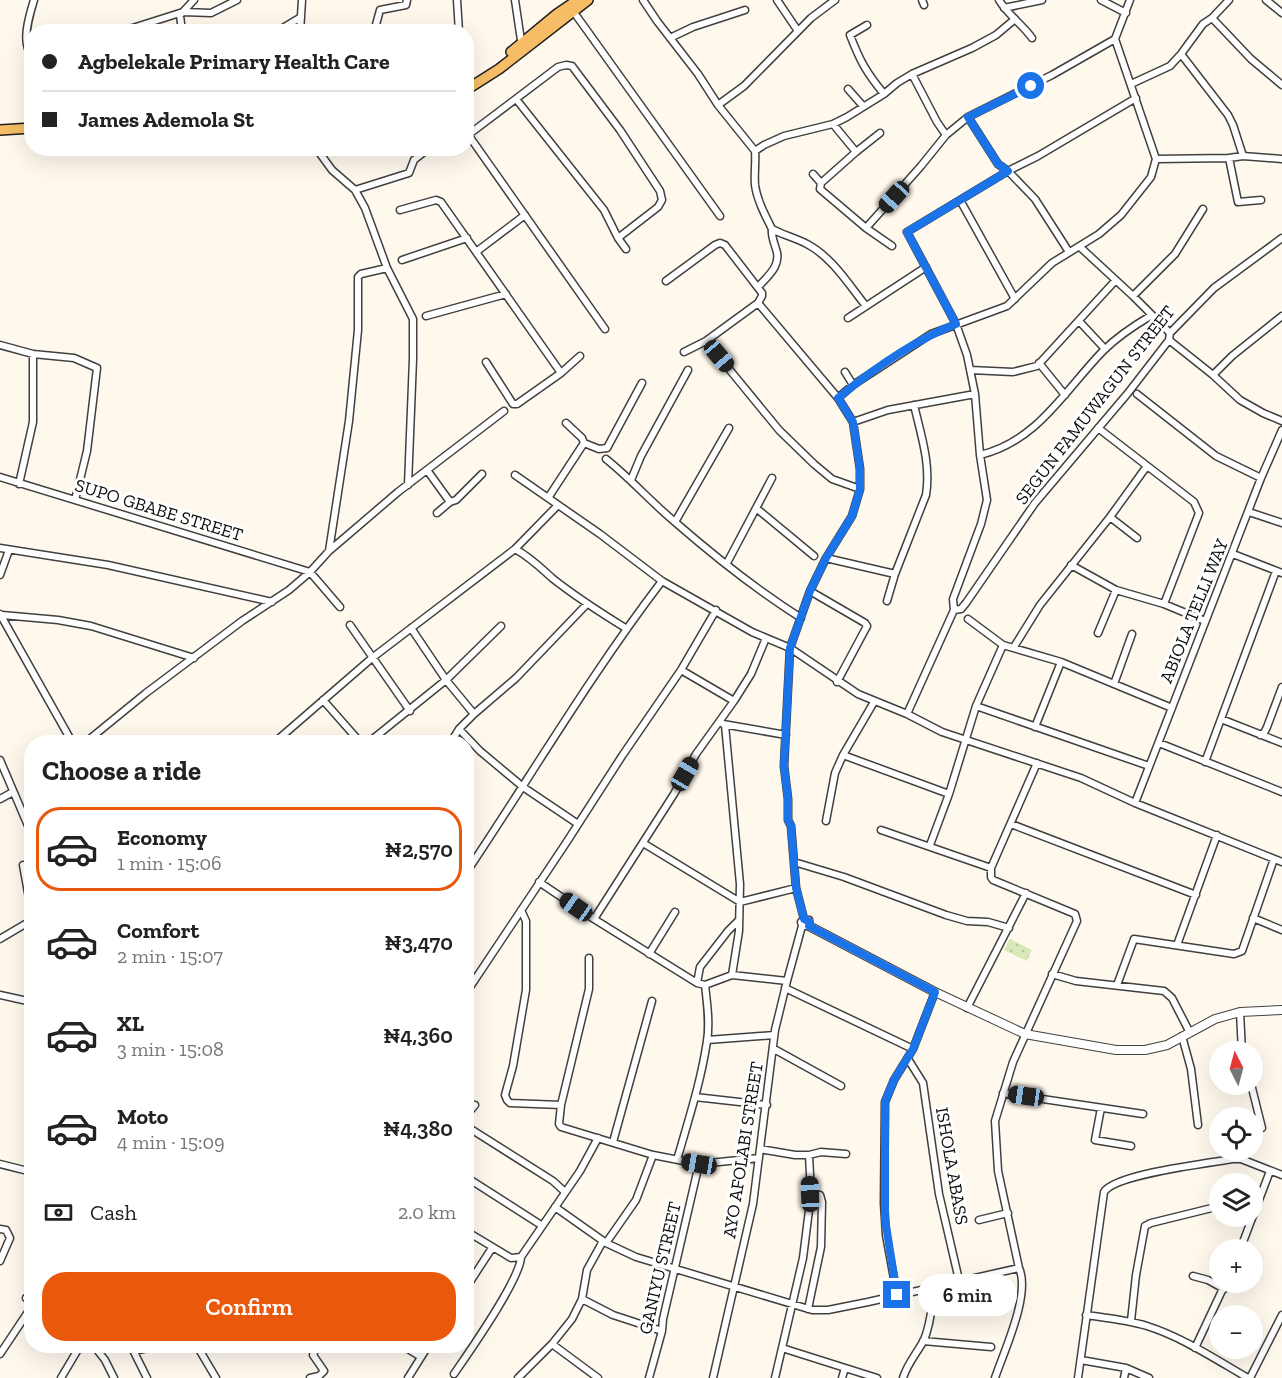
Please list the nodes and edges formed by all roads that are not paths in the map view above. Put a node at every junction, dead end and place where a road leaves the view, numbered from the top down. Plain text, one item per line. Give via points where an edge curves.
1 (34, 0) edge
2 (194, 0) edge
3 (237, 0) edge
4 (302, 0) edge
5 (407, 0) edge
6 (457, 0) edge
7 (515, 0) edge
8 (578, 0) edge
9 (588, 0) edge
10 (643, 0) edge
11 (777, 0) edge
12 (835, 0) edge
13 (999, 0) edge
14 (1042, 0) edge
15 (1101, 0) edge
16 (1130, 0) edge
17 (1229, 0) edge
18 (1266, 0) edge
19 (1004, 8) junction
20 (745, 10) dead end
21 (573, 11) junction
22 (183, 12) junction
23 (1126, 13) junction
24 (1282, 13) edge
25 (301, 17) junction
26 (1212, 18) junction
27 (1015, 19) junction
28 (29, 24) edge
29 (145, 24) edge
30 (180, 24) edge
31 (289, 24) edge
32 (301, 24) edge
33 (376, 24) edge
34 (458, 24) edge
35 (867, 25) dead end
36 (798, 31) junction
37 (670, 38) junction
38 (1032, 38) dead end
39 (1115, 39) junction
40 (522, 46) junction
41 (1181, 54) junction
42 (912, 74) junction
43 (474, 79) edge
44 (1131, 84) junction
45 (474, 85) edge
46 (1282, 85) edge
47 (848, 89) dead end
48 (884, 94) junction
49 (1136, 98) junction
50 (516, 99) junction
51 (718, 105) junction
52 (863, 106) junction
53 (968, 117) junction
54 (833, 124) junction
55 (0, 125) edge
56 (24, 126) edge
57 (24, 127) edge
58 (474, 129) edge
59 (0, 130) edge
60 (880, 133) dead end
61 (946, 135) junction
62 (474, 144) edge
63 (755, 151) junction
64 (856, 152) junction
65 (322, 156) edge
66 (419, 156) edge
67 (1243, 156) junction
68 (1229, 158) junction
69 (1156, 159) junction
70 (1282, 159) edge
71 (1008, 171) junction
72 (813, 174) dead end
73 (821, 183) junction
74 (355, 190) junction
75 (960, 200) junction
76 (1261, 200) dead end
77 (1203, 209) dead end
78 (400, 210) dead end
79 (525, 215) junction
80 (720, 216) dead end
81 (866, 228) junction
82 (772, 229) junction
83 (466, 238) junction
84 (618, 238) junction
85 (1282, 238) edge
86 (892, 246) dead end
87 (1080, 247) junction
88 (626, 249) dead end
89 (476, 252) junction
90 (1069, 252) junction
91 (402, 260) dead end
92 (926, 267) junction
93 (387, 268) junction
94 (666, 281) dead end
95 (1116, 281) junction
96 (758, 287) junction
97 (506, 294) junction
98 (1133, 296) junction
99 (1015, 299) junction
100 (758, 303) junction
101 (866, 306) junction
102 (1152, 315) junction
103 (426, 316) dead end
104 (1282, 316) edge
105 (848, 318) dead end
106 (1079, 321) junction
107 (956, 324) junction
108 (605, 329) dead end
109 (1169, 337) junction
110 (706, 341) junction
111 (0, 345) edge
112 (1105, 349) junction
113 (684, 352) dead end
114 (33, 354) junction
115 (580, 356) dead end
116 (486, 362) dead end
117 (1039, 363) junction
118 (688, 370) dead end
119 (970, 370) junction
120 (845, 372) dead end
121 (561, 373) junction
122 (1213, 375) junction
123 (642, 383) dead end
124 (853, 385) junction
125 (975, 394) junction
126 (1137, 394) dead end
127 (1065, 395) junction
128 (838, 398) junction
129 (914, 405) junction
130 (504, 411) dead end
131 (1282, 420) edge
132 (853, 422) junction
133 (566, 423) dead end
134 (729, 428) dead end
135 (1098, 428) junction
136 (1282, 430) edge
137 (584, 443) junction
138 (980, 454) junction
139 (606, 459) dead end
140 (1147, 466) junction
141 (427, 470) junction
142 (482, 474) dead end
143 (515, 476) dead end
144 (0, 477) edge
145 (772, 478) dead end
146 (1261, 478) junction
147 (631, 480) junction
148 (20, 484) junction
149 (408, 485) junction
150 (860, 489) junction
151 (548, 498) junction
152 (75, 500) junction
153 (450, 502) junction
154 (558, 505) junction
155 (756, 508) junction
156 (1249, 512) junction
157 (437, 513) dead end
158 (1110, 517) junction
159 (675, 522) junction
160 (1282, 524) edge
161 (1137, 538) dead end
162 (0, 548) edge
163 (515, 549) junction
164 (9, 550) junction
165 (329, 550) junction
166 (1233, 554) junction
167 (814, 556) dead end
168 (826, 558) junction
169 (727, 563) junction
170 (1071, 565) junction
171 (310, 572) junction
172 (1279, 572) edge
173 (895, 574) junction
174 (0, 575) edge
175 (662, 581) junction
176 (1116, 590) junction
177 (810, 591) junction
178 (887, 601) dead end
179 (272, 602) junction
180 (587, 604) junction
181 (1164, 604) junction
182 (340, 607) dead end
183 (716, 610) junction
184 (954, 610) junction
185 (1, 614) edge
186 (801, 618) junction
187 (968, 619) dead end
188 (1205, 621) junction
189 (350, 625) dead end
190 (501, 626) dead end
191 (411, 628) junction
192 (627, 629) junction
193 (1098, 633) dead end
194 (1132, 634) dead end
195 (766, 638) junction
196 (1003, 645) junction
197 (1014, 647) junction
198 (790, 648) junction
199 (194, 658) junction
200 (372, 658) junction
201 (1061, 662) junction
202 (681, 670) junction
203 (446, 680) junction
204 (837, 682) junction
205 (1114, 684) junction
206 (1281, 692) edge
207 (324, 700) junction
208 (734, 701) junction
209 (874, 702) junction
210 (976, 706) junction
211 (1172, 708) junction
212 (410, 711) junction
213 (474, 714) junction
214 (907, 714) junction
215 (1221, 719) junction
216 (722, 724) junction
217 (1035, 727) junction
218 (459, 729) junction
219 (68, 735) edge
220 (95, 735) edge
221 (285, 735) edge
222 (354, 735) edge
223 (378, 735) edge
224 (455, 735) edge
225 (465, 735) edge
226 (786, 735) junction
227 (1260, 735) junction
228 (966, 740) junction
229 (1159, 743) junction
230 (1282, 743) edge
231 (474, 745) edge
232 (843, 755) junction
233 (0, 760) edge
234 (1205, 762) junction
235 (1036, 763) junction
236 (1149, 766) junction
237 (523, 787) junction
238 (13, 792) junction
239 (1282, 792) edge
240 (949, 794) junction
241 (0, 799) edge
242 (1135, 803) junction
243 (24, 817) edge
244 (826, 821) dead end
245 (578, 824) junction
246 (1011, 824) junction
247 (881, 830) dead end
248 (1218, 835) junction
249 (643, 843) junction
250 (930, 845) junction
251 (1274, 859) junction
252 (474, 861) edge
253 (794, 862) junction
254 (1282, 862) edge
255 (23, 865) dead end
256 (991, 867) junction
257 (24, 871) edge
258 (540, 882) junction
259 (796, 888) junction
260 (1026, 893) junction
261 (1196, 895) junction
262 (740, 902) junction
263 (521, 910) junction
264 (675, 912) dead end
265 (1253, 918) junction
266 (594, 919) junction
267 (739, 920) junction
268 (24, 922) edge
269 (805, 924) junction
270 (1009, 928) junction
271 (1282, 930) edge
272 (0, 939) edge
273 (1177, 945) junction
274 (649, 954) junction
275 (589, 958) dead end
276 (1052, 974) junction
277 (732, 975) junction
278 (474, 979) edge
279 (697, 983) junction
280 (786, 984) junction
281 (705, 985) junction
282 (1117, 985) junction
283 (935, 992) junction
284 (0, 995) edge
285 (24, 1000) edge
286 (652, 1001) dead end
287 (967, 1008) junction
288 (1282, 1010) edge
289 (1240, 1012) junction
290 (1190, 1031) junction
291 (1025, 1034) junction
292 (774, 1035) junction
293 (1182, 1036) junction
294 (707, 1040) junction
295 (1241, 1041) edge
296 (774, 1049) junction
297 (913, 1049) junction
298 (908, 1059) junction
299 (841, 1086) dead end
300 (1003, 1093) junction
301 (695, 1096) junction
302 (766, 1105) junction
303 (561, 1106) junction
304 (1101, 1108) junction
305 (1143, 1114) dead end
306 (1198, 1125) dead end
307 (474, 1131) edge
308 (598, 1138) junction
309 (613, 1142) junction
310 (1131, 1146) dead end
311 (760, 1149) junction
312 (846, 1154) dead end
313 (653, 1155) junction
314 (809, 1155) junction
315 (759, 1158) junction
316 (677, 1160) junction
317 (0, 1164) edge
318 (699, 1164) junction
319 (24, 1170) edge
320 (1270, 1171) junction
321 (1282, 1175) edge
322 (474, 1182) edge
323 (1263, 1190) edge
324 (565, 1192) junction
325 (810, 1194) junction
326 (555, 1208) junction
327 (1209, 1209) edge
328 (1008, 1213) junction
329 (978, 1220) dead end
330 (542, 1225) junction
331 (0, 1229) edge
332 (474, 1236) edge
333 (604, 1242) junction
334 (492, 1248) junction
335 (521, 1257) junction
336 (0, 1261) edge
337 (1018, 1268) junction
338 (675, 1269) junction
339 (474, 1276) edge
340 (1193, 1276) dead end
341 (959, 1280) junction
342 (1209, 1280) edge
343 (935, 1287) junction
344 (734, 1288) junction
345 (1222, 1293) edge
346 (897, 1295) junction
347 (582, 1299) junction
348 (792, 1305) junction
349 (808, 1309) junction
350 (1086, 1314) junction
351 (24, 1318) edge
352 (1281, 1320) edge
353 (1131, 1321) junction
354 (662, 1331) junction
355 (923, 1341) junction
356 (552, 1344) junction
357 (474, 1345) edge
358 (991, 1347) dead end
359 (782, 1348) junction
360 (1195, 1348) junction
361 (76, 1353) edge
362 (100, 1353) edge
363 (135, 1353) edge
364 (201, 1353) edge
365 (314, 1353) edge
366 (414, 1353) edge
367 (424, 1353) edge
368 (468, 1353) edge
369 (0, 1354) edge
370 (421, 1357) junction
371 (1081, 1360) junction
372 (845, 1368) junction
373 (1126, 1368) junction
374 (454, 1374) dead end
375 (61, 1378) edge
376 (114, 1378) edge
377 (147, 1378) edge
378 (216, 1378) edge
379 (310, 1378) edge
380 (408, 1378) edge
381 (518, 1378) edge
382 (598, 1378) edge
383 (648, 1378) edge
384 (712, 1378) edge
385 (775, 1378) edge
386 (842, 1378) edge
387 (877, 1378) edge
388 (903, 1378) edge
389 (995, 1378) edge
390 (1078, 1378) edge
391 (1124, 1378) edge
392 (1149, 1378) edge
393 (1249, 1378) edge

1 - 28 street
2 - 22 street
3 - 22 street via 211,13
4 - 25 street
5 - 33 street via 406,5 380,10
6 - 34 street
7 - 40 street
8 - 40 main road
9 - 21 main road
10 - 37 street
11 - 36 street
12 - 36 street
13 - 19 street
14 - 19 street
15 - 23 street
16 - 23 street
17 - 26 street
18 - 24 street
19 - 27 street
20 - 37 street
21 - 40 main road
21 - 80 street
22 - 29 street
22 - 30 street
23 - 39 street
25 - 31 street
25 - 32 street
26 - 41 street
26 - 46 street
27 - 38 street
27 - 42 street via 972,48
35 - 48 street via 850,35 865,70
36 - 51 street via 753,78
37 - 51 street
39 - 44 street
39 - 53 street
40 - 43 main road
40 - 45 main road
41 - 44 street via 1164,70
41 - 67 street via 1228,115
42 - 48 street
42 - 61 street
44 - 49 street
47 - 52 street
48 - 52 street
49 - 69 street
49 - 71 street
50 - 58 street
50 - 84 street via 604,210
50 - 84 street via 566,64 572,66 620,130 662,200
51 - 63 street
52 - 54 street
53 - 61 street
53 - 71 street via 998,164
54 - 63 street via 784,136
54 - 64 street
55 - 56 main road
57 - 59 main road
60 - 64 street
61 - 81 street
62 - 79 street
63 - 82 street via 756,192
64 - 73 street
65 - 74 street
66 - 74 street via 410,173
67 - 68 street
67 - 70 street
68 - 69 street
68 - 76 street via 1238,202
69 - 87 street via 1154,171 1129,206
71 - 75 street
71 - 90 street via 1035,199
72 - 73 street
73 - 81 street via 820,189
74 - 93 street via 371,220
75 - 92 street via 907,232
75 - 99 street
77 - 98 street via 1175,254
78 - 83 street via 441,202
79 - 89 street
79 - 108 street
81 - 86 street
82 - 96 street via 778,254 776,266
82 - 101 street via 809,244 837,270
83 - 89 street
83 - 91 street
84 - 88 street
85 - 109 street, SEGUN FAMUWAGUN STREET via 1214,288
87 - 90 street
87 - 95 street
89 - 97 street
90 - 99 street
92 - 101 street
92 - 107 street
93 - 149 street via 412,319
93 - 165 street via 358,277 358,330 349,421
94 - 96 street via 720,243
95 - 98 street
95 - 106 street
96 - 100 street via 762,296
97 - 103 street
97 - 121 street
98 - 102 street
99 - 107 street via 1000,310
100 - 110 street
100 - 128 street
101 - 105 street
102 - 109 street
102 - 112 street
104 - 122 street
106 - 112 street
106 - 117 street
107 - 119 street
107 - 124 street via 931,334
109 - 122 street
109 - 135 street, SEGUN FAMUWAGUN STREET
110 - 113 street
110 - 150 street via 779,430 814,464 832,478
111 - 114 street
112 - 127 street
114 - 148 street via 33,422
114 - 152 street via 75,358 97,368 87,451
115 - 121 street
116 - 121 street via 513,404
117 - 119 street via 1013,372
117 - 127 street
118 - 147 street
119 - 125 street
120 - 124 street
122 - 131 street via 1240,400
123 - 137 street via 608,448
124 - 128 street
125 - 129 street
125 - 138 street
126 - 146 street via 1216,456
127 - 138 street via 1032,430 1010,444
128 - 132 street
129 - 132 street
129 - 173 street via 928,481
130 - 141 street
132 - 150 street
133 - 137 street
134 - 159 street
135 - 140 street
135 - 184 street, SEGUN FAMUWAGUN STREET via 1035,503 966,603
136 - 146 street, ABIOLA TELLI WAY
137 - 151 street
138 - 184 street via 986,508 953,599
139 - 147 street
140 - 158 street
140 - 181 street via 1194,502 1199,513
141 - 149 street
141 - 153 street
142 - 153 street
143 - 151 street
144 - 148 street, SUPO GBABE STREET
145 - 155 street
146 - 156 street, ABIOLA TELLI WAY
147 - 159 street
148 - 152 street, SUPO GBABE STREET
149 - 165 street
150 - 168 street via 852,516
151 - 154 street
152 - 171 street, SUPO GBABE STREET
153 - 157 street
154 - 163 street
154 - 175 street
155 - 167 street
155 - 169 street
156 - 160 street
156 - 166 street, ABIOLA TELLI WAY
158 - 161 street
158 - 170 street
159 - 169 street
162 - 164 street
163 - 180 street
163 - 191 street
164 - 174 street
164 - 179 street via 108,565
165 - 171 street
166 - 172 street
166 - 188 street, ABIOLA TELLI WAY
168 - 173 street
168 - 177 street
169 - 186 street
170 - 176 street
170 - 197 street
171 - 179 street
171 - 182 street
172 - 215 street
173 - 178 street
175 - 183 street
175 - 192 street
176 - 181 street
176 - 193 street
177 - 186 street
177 - 204 street via 867,626
179 - 199 street
180 - 192 street
180 - 213 street via 516,678
181 - 188 street
183 - 195 street
183 - 202 street
184 - 214 street
185 - 199 street via 91,626
185 - 219 street
186 - 198 street
187 - 196 street
188 - 211 street, ABIOLA TELLI WAY
189 - 200 street
190 - 203 street
191 - 200 street
191 - 203 street
192 - 237 street
194 - 205 street
195 - 198 street
195 - 208 street
196 - 197 street
196 - 210 street
197 - 201 street
198 - 204 street
198 - 226 street
199 - 220 street
200 - 207 street
200 - 212 street
201 - 205 street
201 - 217 street
202 - 208 street
202 - 245 street
203 - 212 street
203 - 213 street
204 - 209 street
205 - 211 street
206 - 227 street
207 - 221 street
207 - 222 street
208 - 216 street
209 - 214 street
209 - 232 street
210 - 217 street
210 - 228 street
211 - 229 street, ABIOLA TELLI WAY
212 - 223 street
213 - 218 street
214 - 228 street
215 - 227 street
215 - 234 street
216 - 226 street
216 - 249 street via 696,754
216 - 262 street
217 - 236 street
218 - 224 street
218 - 225 street
226 - 253 street via 784,766
227 - 230 street
228 - 235 street
228 - 240 street
229 - 234 street
229 - 236 street, ABIOLA TELLI WAY
231 - 237 street
232 - 240 street
232 - 244 street
233 - 238 street
234 - 239 street
235 - 242 street
235 - 246 street
236 - 242 street, ABIOLA TELLI WAY
237 - 245 street
237 - 252 street
238 - 241 street
238 - 243 street
240 - 250 street
242 - 248 street
245 - 258 street
246 - 256 street
246 - 261 street
247 - 250 street
248 - 251 street
248 - 261 street
249 - 262 street
249 - 266 street
250 - 256 street
251 - 254 street
251 - 265 street
253 - 259 street
253 - 270 street via 945,915
255 - 257 street
256 - 260 street via 993,880
258 - 263 street
258 - 266 street
259 - 262 street
259 - 269 street
260 - 270 street
260 - 276 street via 1077,917
261 - 273 street
262 - 267 street
263 - 278 street
263 - 303 street via 526,921 526,990 507,1100
264 - 274 street
265 - 271 street
265 - 273 street via 1238,954
266 - 274 street
267 - 277 street
267 - 279 street via 700,967
268 - 272 street
269 - 280 street, AYO AFOLABI STREET
269 - 283 street
270 - 287 street
273 - 282 street via 1134,939
274 - 279 street
275 - 303 street via 589,989
276 - 282 street
276 - 291 street
277 - 280 street
277 - 281 street
279 - 281 street
280 - 292 street, AYO AFOLABI STREET
280 - 297 street
281 - 294 street
282 - 290 street via 1164,991
283 - 287 street
283 - 297 street
284 - 285 street
286 - 309 street
287 - 291 street
288 - 289 street
289 - 290 street
289 - 295 street
290 - 293 street
291 - 293 street via 1131,1051 1158,1048
291 - 300 street
292 - 294 street
292 - 296 street, AYO AFOLABI STREET
293 - 306 street via 1191,1068
294 - 301 street
296 - 299 street
296 - 302 street, AYO AFOLABI STREET
297 - 298 street
298 - 341 street, ISHOLA ABASS via 923,1083 939,1194
298 - 346 street via 885,1102 886,1235
300 - 304 street
300 - 328 street via 995,1132 998,1171
301 - 302 street
301 - 316 street
302 - 311 street, AYO AFOLABI STREET
303 - 308 street via 561,1127
304 - 305 street
304 - 310 street via 1095,1140
307 - 324 street
308 - 309 street
308 - 324 street
309 - 313 street
311 - 314 street
311 - 315 street, AYO AFOLABI STREET
312 - 314 street
313 - 316 street
313 - 333 street via 636,1200
314 - 325 street
315 - 318 street
315 - 344 street, AYO AFOLABI STREET
316 - 318 street
317 - 319 street
318 - 338 street, GANIYU STREET
320 - 321 street
320 - 323 street
320 - 350 street via 1233,1159 1132,1177 1108,1186
322 - 330 street
324 - 326 street
325 - 348 street via 803,1258
325 - 349 street via 822,1198 821,1246
326 - 330 street
326 - 333 street
327 - 353 street via 1146,1226
328 - 329 street
328 - 337 street
330 - 335 street
331 - 336 street via 6,1230 10,1239
332 - 334 street
333 - 338 street
333 - 347 street via 587,1270
334 - 335 street via 511,1258
334 - 339 street
335 - 357 street via 519,1268
337 - 341 street
337 - 389 street via 1022,1275 1020,1299
338 - 344 street
338 - 354 street, GANIYU STREET
340 - 342 street
341 - 343 street
343 - 346 street
343 - 355 street
344 - 348 street
344 - 384 street, AYO AFOLABI STREET
345 - 360 street
346 - 349 street via 828,1310
347 - 354 street via 613,1315
347 - 356 street
348 - 349 street
348 - 359 street
350 - 353 street
350 - 371 street
351 - 369 street
352 - 393 street
353 - 360 street
354 - 383 street, GANIYU STREET
355 - 358 street
355 - 388 street
356 - 381 street
356 - 382 street
359 - 372 street
359 - 385 street
360 - 393 street
361 - 375 street
362 - 376 street
363 - 377 street
364 - 378 street
365 - 379 street via 324,1371
366 - 370 street
367 - 370 street
368 - 374 street
370 - 380 street
371 - 373 street
371 - 390 street
372 - 386 street
372 - 387 street
373 - 391 street
373 - 392 street

